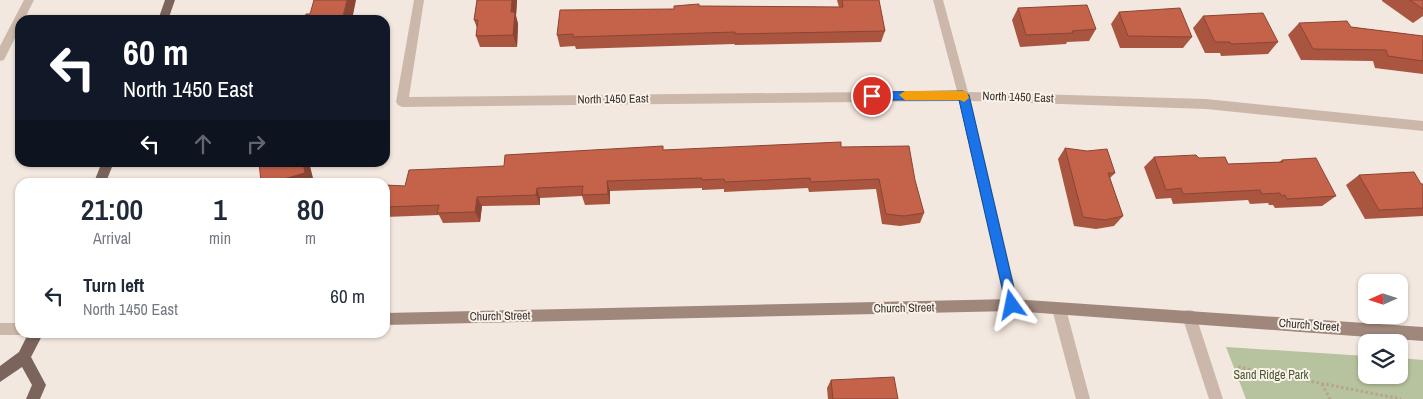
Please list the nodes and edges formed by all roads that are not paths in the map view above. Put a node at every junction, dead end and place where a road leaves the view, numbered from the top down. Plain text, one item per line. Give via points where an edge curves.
1 (30, 0) edge
2 (170, 0) edge
3 (419, 0) edge
4 (938, 0) edge
5 (22, 15) edge
6 (165, 15) edge
7 (15, 28) edge
8 (0, 57) edge
9 (963, 95) junction
10 (1423, 126) edge
11 (1012, 305) junction
12 (1060, 309) junction
13 (1189, 316) junction
14 (390, 319) edge
15 (0, 329) edge
16 (15, 329) edge
17 (1423, 334) edge
18 (34, 338) edge
19 (24, 357) junction
20 (0, 374) edge
21 (33, 399) edge
22 (1083, 399) edge
23 (1216, 399) edge

1 - 5 street
2 - 6 main road
3 - 9 street, North 1450 East via 402,102
4 - 9 street
7 - 8 street
9 - 10 street, North 1450 East via 1206,104
9 - 11 street
11 - 12 street, Church Street
11 - 14 street, Church Street
12 - 13 street, Church Street
12 - 22 street
13 - 17 street, Church Street
13 - 23 street
15 - 16 street
18 - 19 main road
19 - 20 main road
19 - 21 main road via 39,384

